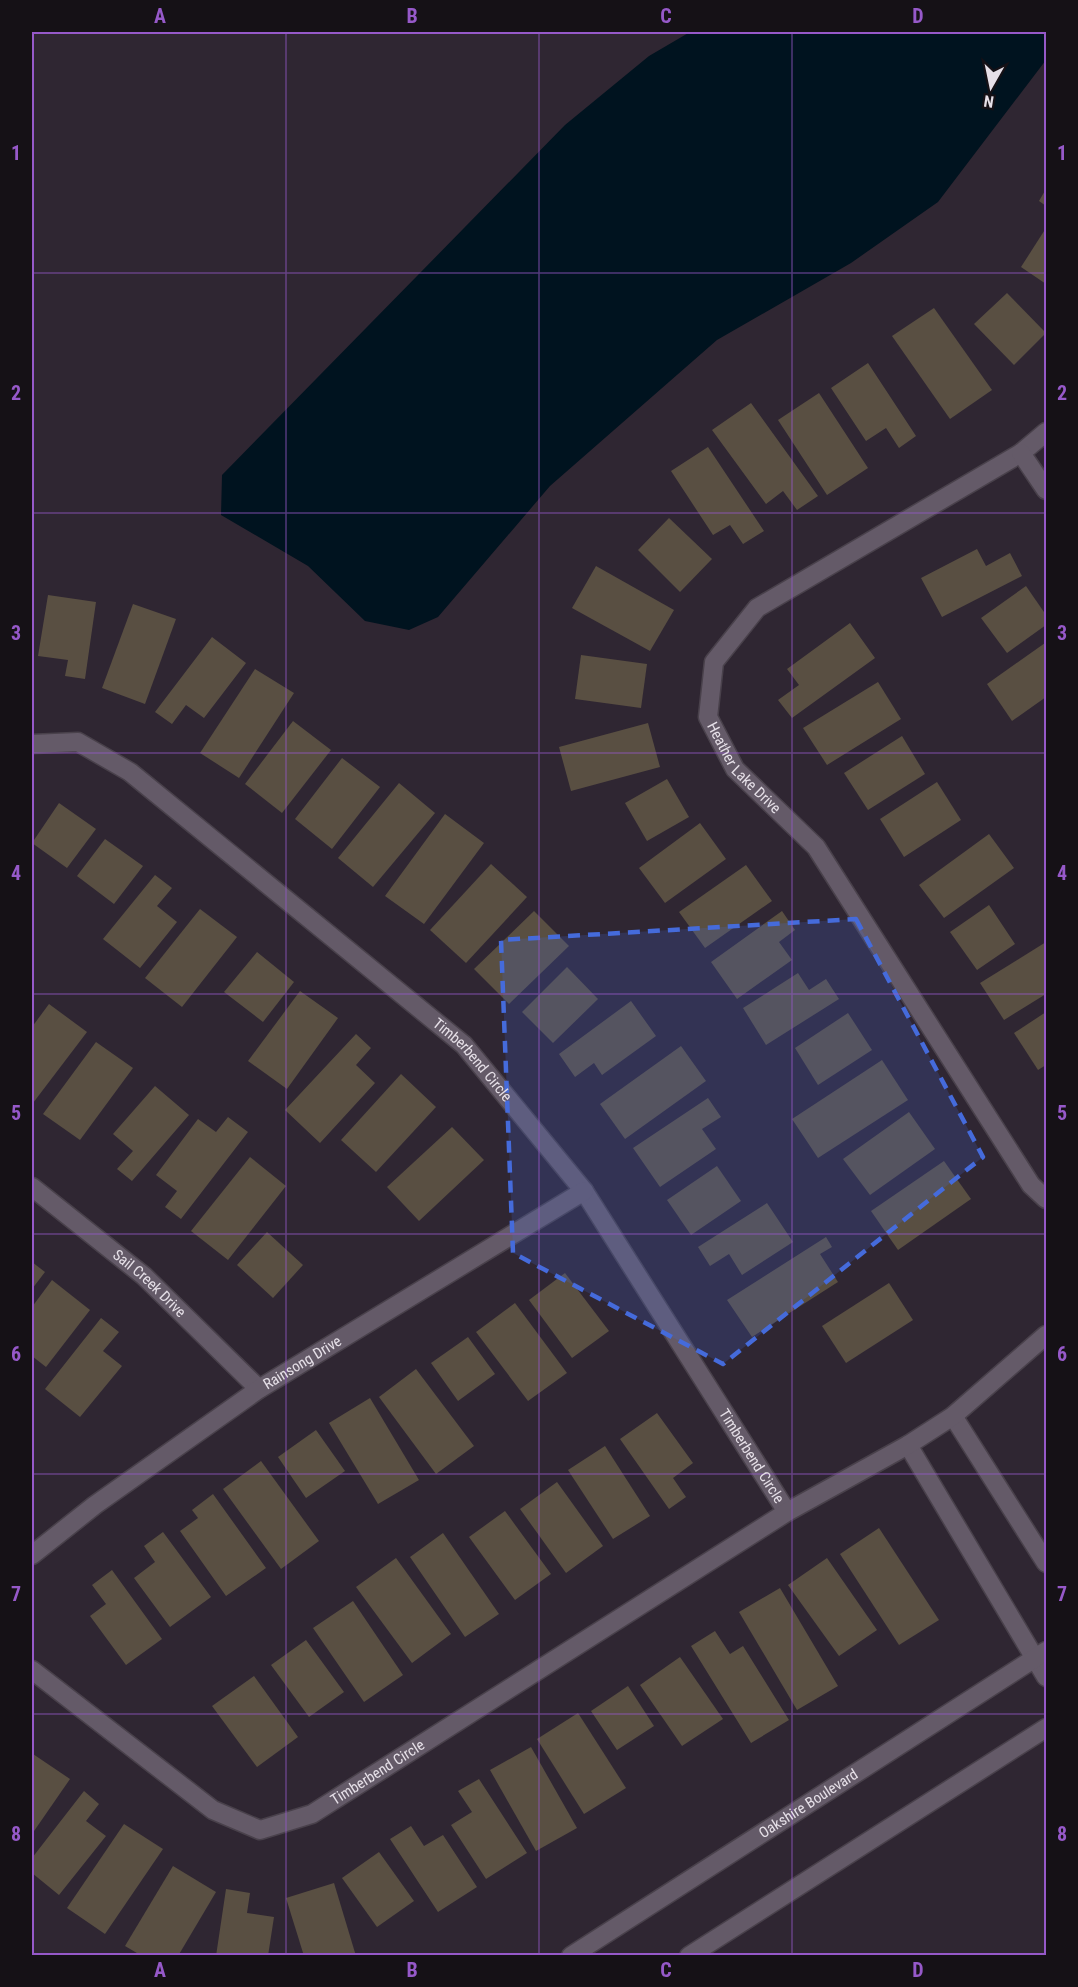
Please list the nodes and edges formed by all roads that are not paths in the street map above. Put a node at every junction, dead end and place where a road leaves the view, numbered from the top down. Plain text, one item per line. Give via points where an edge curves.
1 (1047, 432) edge
2 (1021, 453) junction
3 (1047, 490) edge
4 (32, 744) edge
5 (32, 1187) edge
6 (584, 1191) junction
7 (1047, 1199) edge
8 (1047, 1335) edge
9 (259, 1389) junction
10 (952, 1416) junction
11 (908, 1445) junction
12 (787, 1512) junction
13 (32, 1555) edge
14 (1047, 1563) edge
15 (1041, 1654) edge
16 (32, 1670) edge
17 (1047, 1677) edge
18 (1047, 1728) edge
19 (571, 1956) edge
20 (689, 1956) edge

1 - 2 street, Heather Lake Drive
2 - 3 street
2 - 7 street, Heather Lake Drive via 757,608 714,662 708,717 735,768 816,847 1031,1185
4 - 6 street, Timberbend Circle via 78,742 140,779 464,1046
5 - 9 street, Sail Creek Drive via 144,1276
6 - 9 street, Rainsong Drive
6 - 12 street, Timberbend Circle
8 - 10 street, Timberbend Circle
9 - 13 street, Rainsong Drive via 95,1505
10 - 11 street, Timberbend Circle
10 - 14 street
11 - 12 street, Timberbend Circle
11 - 15 street
12 - 16 street, Timberbend Circle via 312,1814 260,1830 213,1810
15 - 17 street
15 - 19 street, Oakshire Boulevard
18 - 20 street

